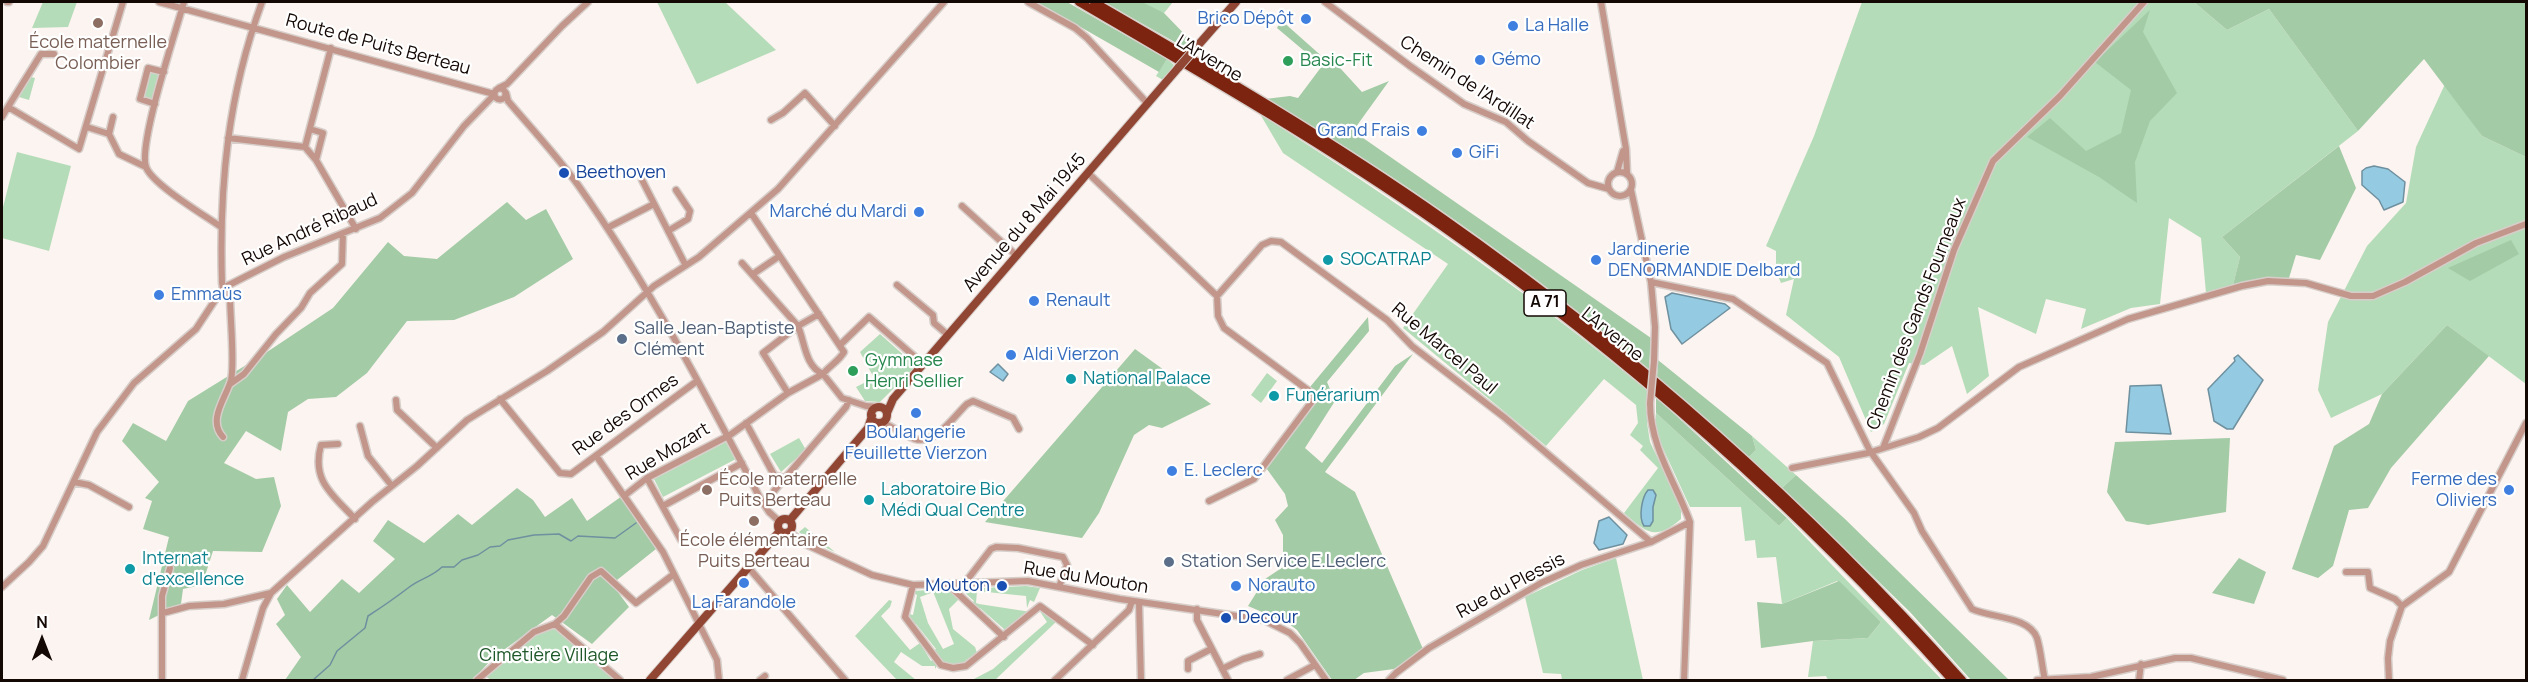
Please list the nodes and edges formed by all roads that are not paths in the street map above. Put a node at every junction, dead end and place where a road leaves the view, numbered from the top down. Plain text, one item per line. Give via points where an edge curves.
1 (123, 2) edge
2 (159, 2) edge
3 (262, 2) edge
4 (588, 2) edge
5 (945, 2) edge
6 (1028, 2) edge
7 (1079, 2) edge
8 (1094, 2) edge
9 (1236, 2) edge
10 (1325, 2) edge
11 (1601, 2) edge
12 (2144, 2) edge
13 (184, 5) edge
14 (253, 26) junction
15 (331, 48) junction
16 (54, 54) dead end
17 (164, 72) junction
18 (484, 90) junction
19 (501, 93) junction
20 (489, 100) junction
21 (155, 104) junction
22 (1148, 104) junction
23 (8, 107) junction
24 (2, 117) edge
25 (113, 117) dead end
26 (771, 120) dead end
27 (835, 126) junction
28 (87, 127) junction
29 (310, 129) junction
30 (109, 134) junction
31 (228, 138) junction
32 (1625, 141) junction
33 (305, 147) junction
34 (316, 160) junction
35 (146, 166) junction
36 (1617, 172) junction
37 (1088, 173) junction
38 (1627, 173) junction
39 (1609, 179) junction
40 (642, 180) dead end
41 (1596, 184) junction
42 (1610, 189) junction
43 (676, 190) dead end
44 (1631, 190) junction
45 (1619, 195) junction
46 (654, 204) junction
47 (962, 206) dead end
48 (751, 213) junction
49 (1638, 218) junction
50 (2526, 224) edge
51 (221, 227) junction
52 (356, 228) junction
53 (607, 228) junction
54 (668, 231) junction
55 (343, 233) junction
56 (1017, 256) junction
57 (778, 257) junction
58 (742, 263) dead end
59 (685, 264) junction
60 (753, 274) junction
61 (1651, 282) junction
62 (897, 285) dead end
63 (223, 288) junction
64 (647, 292) junction
65 (1216, 296) junction
66 (819, 314) junction
67 (798, 326) junction
68 (948, 335) junction
69 (840, 345) junction
70 (923, 364) junction
71 (823, 374) junction
72 (697, 381) junction
73 (230, 384) junction
74 (788, 393) junction
75 (500, 399) junction
76 (893, 399) junction
77 (396, 400) dead end
78 (849, 400) junction
79 (866, 406) junction
80 (879, 407) junction
81 (887, 414) junction
82 (872, 416) junction
83 (881, 422) junction
84 (746, 423) junction
85 (2526, 423) edge
86 (360, 426) dead end
87 (895, 427) junction
88 (868, 428) junction
89 (1019, 429) dead end
90 (726, 435) junction
91 (223, 437) dead end
92 (338, 444) dead end
93 (437, 448) junction
94 (1883, 448) junction
95 (1870, 451) junction
96 (597, 457) junction
97 (742, 463) junction
98 (1791, 468) dead end
99 (647, 478) junction
100 (784, 478) junction
101 (74, 482) junction
102 (392, 486) junction
103 (774, 491) dead end
104 (624, 496) junction
105 (1209, 501) dead end
106 (663, 506) junction
107 (129, 507) dead end
108 (355, 519) junction
109 (790, 520) junction
110 (780, 522) junction
111 (1690, 522) junction
112 (780, 531) junction
113 (790, 532) junction
114 (681, 540) dead end
115 (1651, 542) junction
116 (748, 567) junction
117 (170, 568) dead end
118 (2346, 572) dead end
119 (674, 574) junction
120 (964, 584) junction
121 (913, 585) junction
122 (953, 585) junction
123 (2, 587) edge
124 (1059, 587) junction
125 (271, 593) junction
126 (1135, 601) junction
127 (2402, 606) junction
128 (1197, 609) junction
129 (163, 613) junction
130 (555, 624) junction
131 (699, 625) junction
132 (1004, 638) junction
133 (1093, 645) junction
134 (1211, 649) junction
135 (1260, 654) dead end
136 (2141, 664) junction
137 (1315, 665) junction
138 (1188, 669) dead end
139 (1222, 669) junction
140 (2045, 680) edge
141 (162, 681) edge
142 (242, 681) edge
143 (477, 681) edge
144 (620, 681) edge
145 (650, 681) edge
146 (718, 681) edge
147 (845, 681) edge
148 (1055, 681) edge
149 (1141, 681) edge
150 (1228, 681) edge
151 (1287, 681) edge
152 (1326, 681) edge
153 (1389, 681) edge
154 (1684, 681) edge
155 (1952, 681) edge
156 (1962, 681) edge
157 (2037, 681) edge
158 (2139, 681) edge
159 (2283, 681) edge
160 (2389, 681) edge

1 - 28 street
2 - 13 street, Route de Puits Berteau
3 - 14 street
4 - 19 street
5 - 27 street
6 - 22 street via 1087,38
7 - 155 highway, L'Arverne / A 71 via 1230,90 1390,191 1575,325 1768,492
8 - 156 highway, L'Arverne / A 71 via 1343,151 1451,224 1580,320 1772,485 1856,566
9 - 22 main road, Avenue du 8 Mai 1945, bridge
10 - 41 street, Chemin de l'Ardillat via 1464,104 1506,122 1580,178
11 - 32 street
12 - 94 street, Chemin des Gands Fourneaux via 2060,96 1993,162 1954,250 1920,354
13 - 14 street, Route de Puits Berteau
13 - 17 street
14 - 15 street, Route de Puits Berteau
14 - 31 street via 232,103
15 - 18 street, Route de Puits Berteau
15 - 29 street
16 - 23 street via 41,54
17 - 21 street
17 - 21 street via 148,68 140,99
18 - 19 street, Route de Puits Berteau
18 - 20 street, Route de Puits Berteau
19 - 20 street
19 - 53 street via 568,172
20 - 52 street, Rue André Ribaud via 412,193 380,218
21 - 35 street via 146,138
22 - 37 main road, Avenue du 8 Mai 1945
23 - 24 street
23 - 28 street via 79,149
25 - 30 street
26 - 27 street via 805,93
27 - 48 street
28 - 30 street
29 - 33 street
29 - 34 street via 323,133
30 - 35 street via 119,154
31 - 33 street
31 - 51 street
32 - 36 street
32 - 38 street
33 - 34 street
34 - 52 street
35 - 51 street via 155,180
36 - 38 street
36 - 39 street
37 - 56 main road, Avenue du 8 Mai 1945
37 - 65 street
38 - 44 street
39 - 41 street
39 - 42 street
40 - 46 street
41 - 42 street, Chemin de l'Ardillat
42 - 45 street
43 - 54 street via 690,211 688,219
44 - 45 street
44 - 49 street
45 - 49 street
46 - 53 street
46 - 54 street
47 - 56 street
48 - 57 street
48 - 59 street via 699,257
49 - 61 street
50 - 94 street via 2476,243 2373,296 2351,296 2306,283 2268,281 2128,319 2019,367 1938,428
51 - 63 street
52 - 55 street, Rue André Ribaud
53 - 64 street
54 - 59 street
55 - 63 street, Rue André Ribaud via 284,256
55 - 73 street via 342,264 310,293 244,374
56 - 68 main road, Avenue du 8 Mai 1945
57 - 60 street
57 - 66 street
58 - 60 street
59 - 64 street
60 - 67 street
61 - 95 street via 1733,299 1827,363
61 - 111 street, bridge via 1655,327 1652,429
62 - 68 street via 933,315 934,323
63 - 73 street via 230,296
63 - 101 street, Rue André Ribaud via 196,329 157,361 122,398 97,432
64 - 72 street
64 - 75 street via 603,332
65 - 105 street via 1221,324 1316,396 1254,478
65 - 115 street, Rue Marcel Paul via 1262,245 1281,242 1387,320 1412,346 1504,417
66 - 67 street
66 - 69 street
67 - 71 street via 815,371
67 - 74 street via 763,353
68 - 70 main road, Avenue du 8 Mai 1945
69 - 70 street via 869,317
69 - 71 street, Rue Mozart via 842,356
70 - 76 main road, Avenue du 8 Mai 1945
71 - 74 street, Rue Mozart
71 - 78 street via 839,395
72 - 90 street
72 - 96 street, Rue des Ormes
73 - 91 street via 217,416 217,429
74 - 84 street, Rue Mozart
75 - 93 street via 467,420
75 - 96 street, Rue des Ormes via 560,473 571,474
76 - 80 main road, Avenue du 8 Mai 1945
76 - 81 main road, Avenue du 8 Mai 1945
77 - 93 street via 397,410
78 - 79 street
78 - 100 street
79 - 80 street
79 - 82 street
80 - 81 main road
80 - 82 main road
81 - 83 main road
81 - 87 street
82 - 83 main road
82 - 88 main road
83 - 87 street
83 - 88 main road
84 - 90 street, Rue Mozart
84 - 100 street via 774,474
85 - 127 street via 2449,572
86 - 102 street via 368,456
87 - 89 street via 914,438 933,438 973,401 1013,418
88 - 109 main road
90 - 97 street
90 - 99 street, Rue Mozart
92 - 108 street via 321,445 317,459 321,482
93 - 102 street
94 - 95 street
95 - 98 street
95 - 140 street via 1914,513 1972,609 2025,623 2032,630 2037,637
96 - 104 street
97 - 106 street
97 - 110 street via 769,512
99 - 104 street, Rue Mozart
99 - 106 street
100 - 103 street
101 - 107 street via 89,485
101 - 123 street, Rue André Ribaud via 37,554
102 - 108 street
104 - 119 street
106 - 114 street
108 - 125 street
109 - 110 main road
109 - 113 main road
110 - 112 main road
111 - 115 street, Rue du Plessis
111 - 154 street
112 - 113 main road
112 - 116 main road
113 - 121 street, Rue du Mouton via 805,544 872,575
115 - 153 street, Rue du Plessis via 1541,583 1429,648
116 - 131 main road
116 - 147 street
117 - 129 street via 162,596
118 - 127 street via 2368,572 2370,588
119 - 130 street via 636,603 601,571 591,577
119 - 131 street
120 - 122 street, Rue du Mouton
120 - 124 street, Rue du Mouton via 1028,581
120 - 124 street via 991,549 1005,547 1063,557 1067,565
121 - 122 street, Rue du Mouton
121 - 132 street via 905,617 941,665 966,666
122 - 132 street
124 - 126 street, Rue du Mouton
125 - 129 street
125 - 142 street
126 - 128 street, Rue du Mouton
126 - 133 street
126 - 149 street
127 - 160 street via 2390,641
128 - 134 street via 1197,620
128 - 137 street, Rue du Mouton via 1274,624 1290,633
129 - 141 street
130 - 143 street via 534,632
130 - 144 street
131 - 145 main road
131 - 146 street via 717,660
132 - 133 street via 1040,606
133 - 148 street
134 - 138 street via 1188,661
134 - 139 street
135 - 139 street
136 - 140 street via 2091,677
136 - 158 street
136 - 159 street via 2191,658
137 - 151 street
137 - 152 street, Rue du Mouton
139 - 150 street
140 - 157 street

